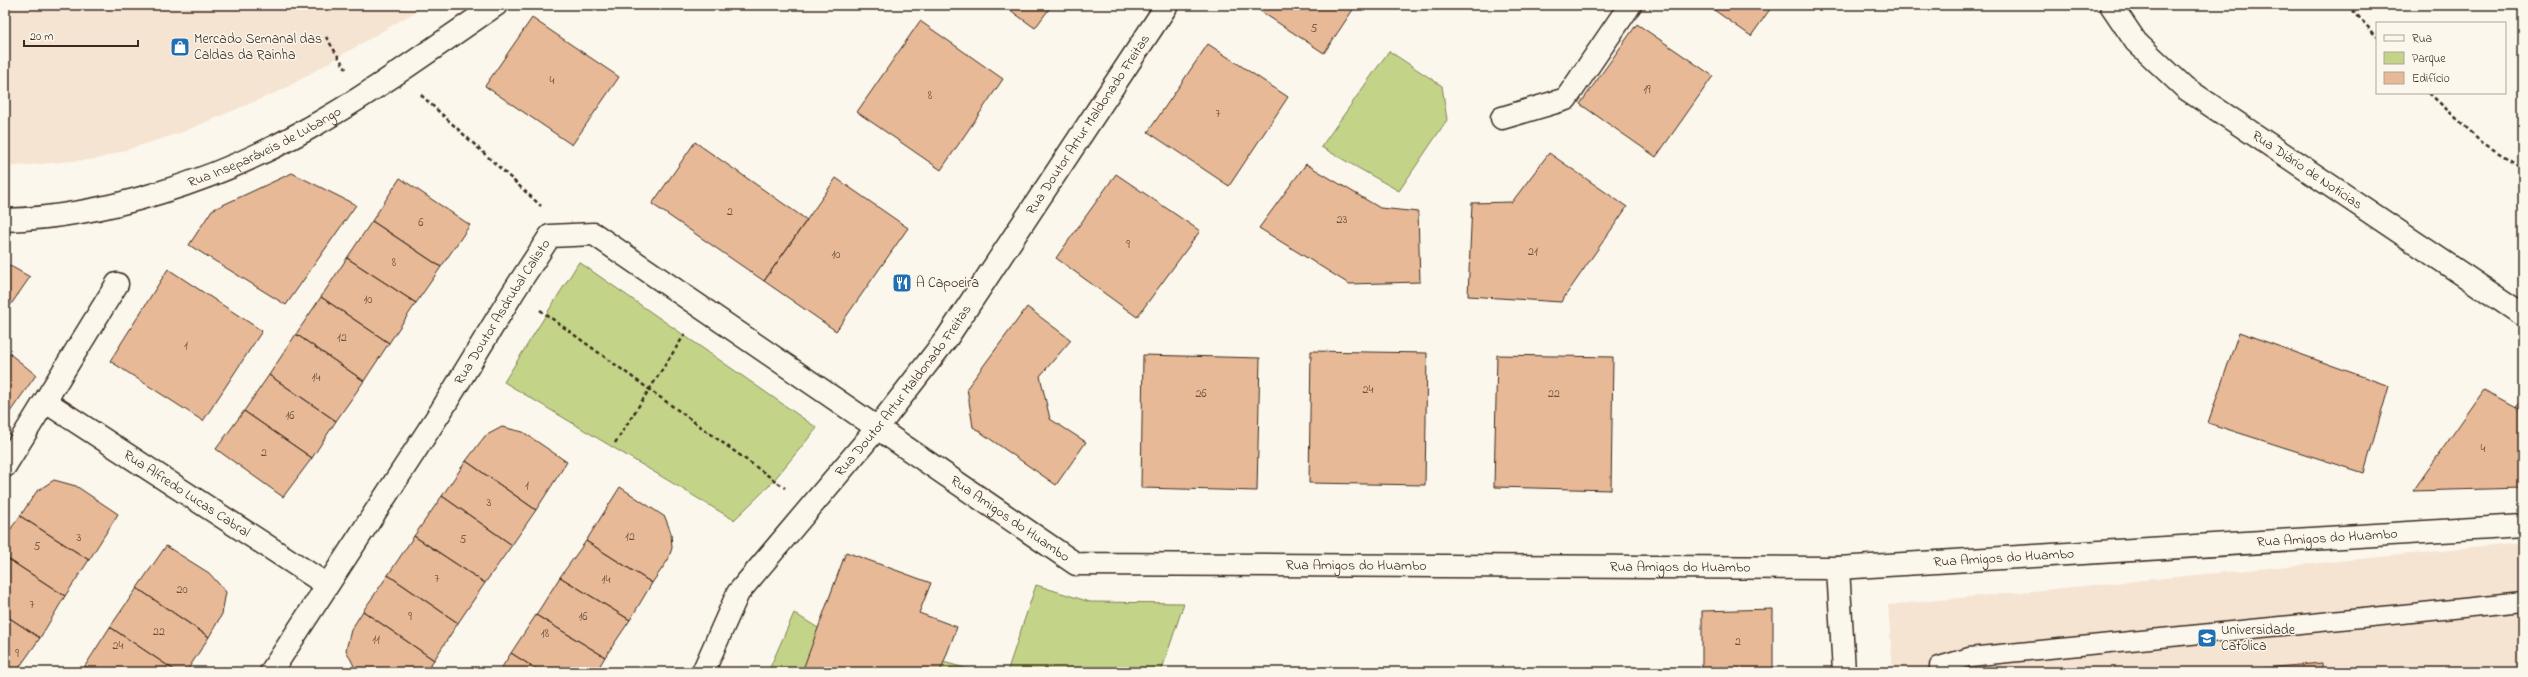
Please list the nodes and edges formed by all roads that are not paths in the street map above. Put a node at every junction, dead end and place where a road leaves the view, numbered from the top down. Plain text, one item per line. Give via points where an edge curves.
1 (496, 5) edge
2 (1167, 5) edge
3 (1630, 5) edge
4 (2111, 5) edge
5 (1502, 118) dead end
6 (5, 220) edge
7 (117, 284) dead end
8 (2523, 315) edge
9 (46, 402) junction
10 (878, 427) junction
11 (5, 466) edge
12 (2523, 526) edge
13 (1838, 568) junction
14 (327, 585) junction
15 (2523, 602) edge
16 (271, 672) edge
17 (703, 672) edge
18 (1844, 672) edge
19 (1939, 672) edge

1 - 6 street, Rua Inseparáveis de Lubango via 398,73 304,131 254,156 132,201 80,212
2 - 10 street, Rua Doutor Artur Maldonado Freitas via 947,338
3 - 5 street via 1566,99
4 - 8 street, Rua Diário de Notícias via 2136,42 2185,88
7 - 9 street
9 - 11 street
9 - 14 street, Rua Alfredo Lucas Cabral
10 - 13 street, Rua Amigos do Huambo via 1076,564
10 - 14 street, Rua Doutor Asdrubal Calisto via 594,234 550,236 441,411
10 - 17 street, Rua Doutor Artur Maldonado Freitas via 738,593
12 - 13 street, Rua Amigos do Huambo
13 - 18 street
14 - 16 street, Rua Doutor Asdrubal Calisto
15 - 19 lane via 1969,657 1939,666

